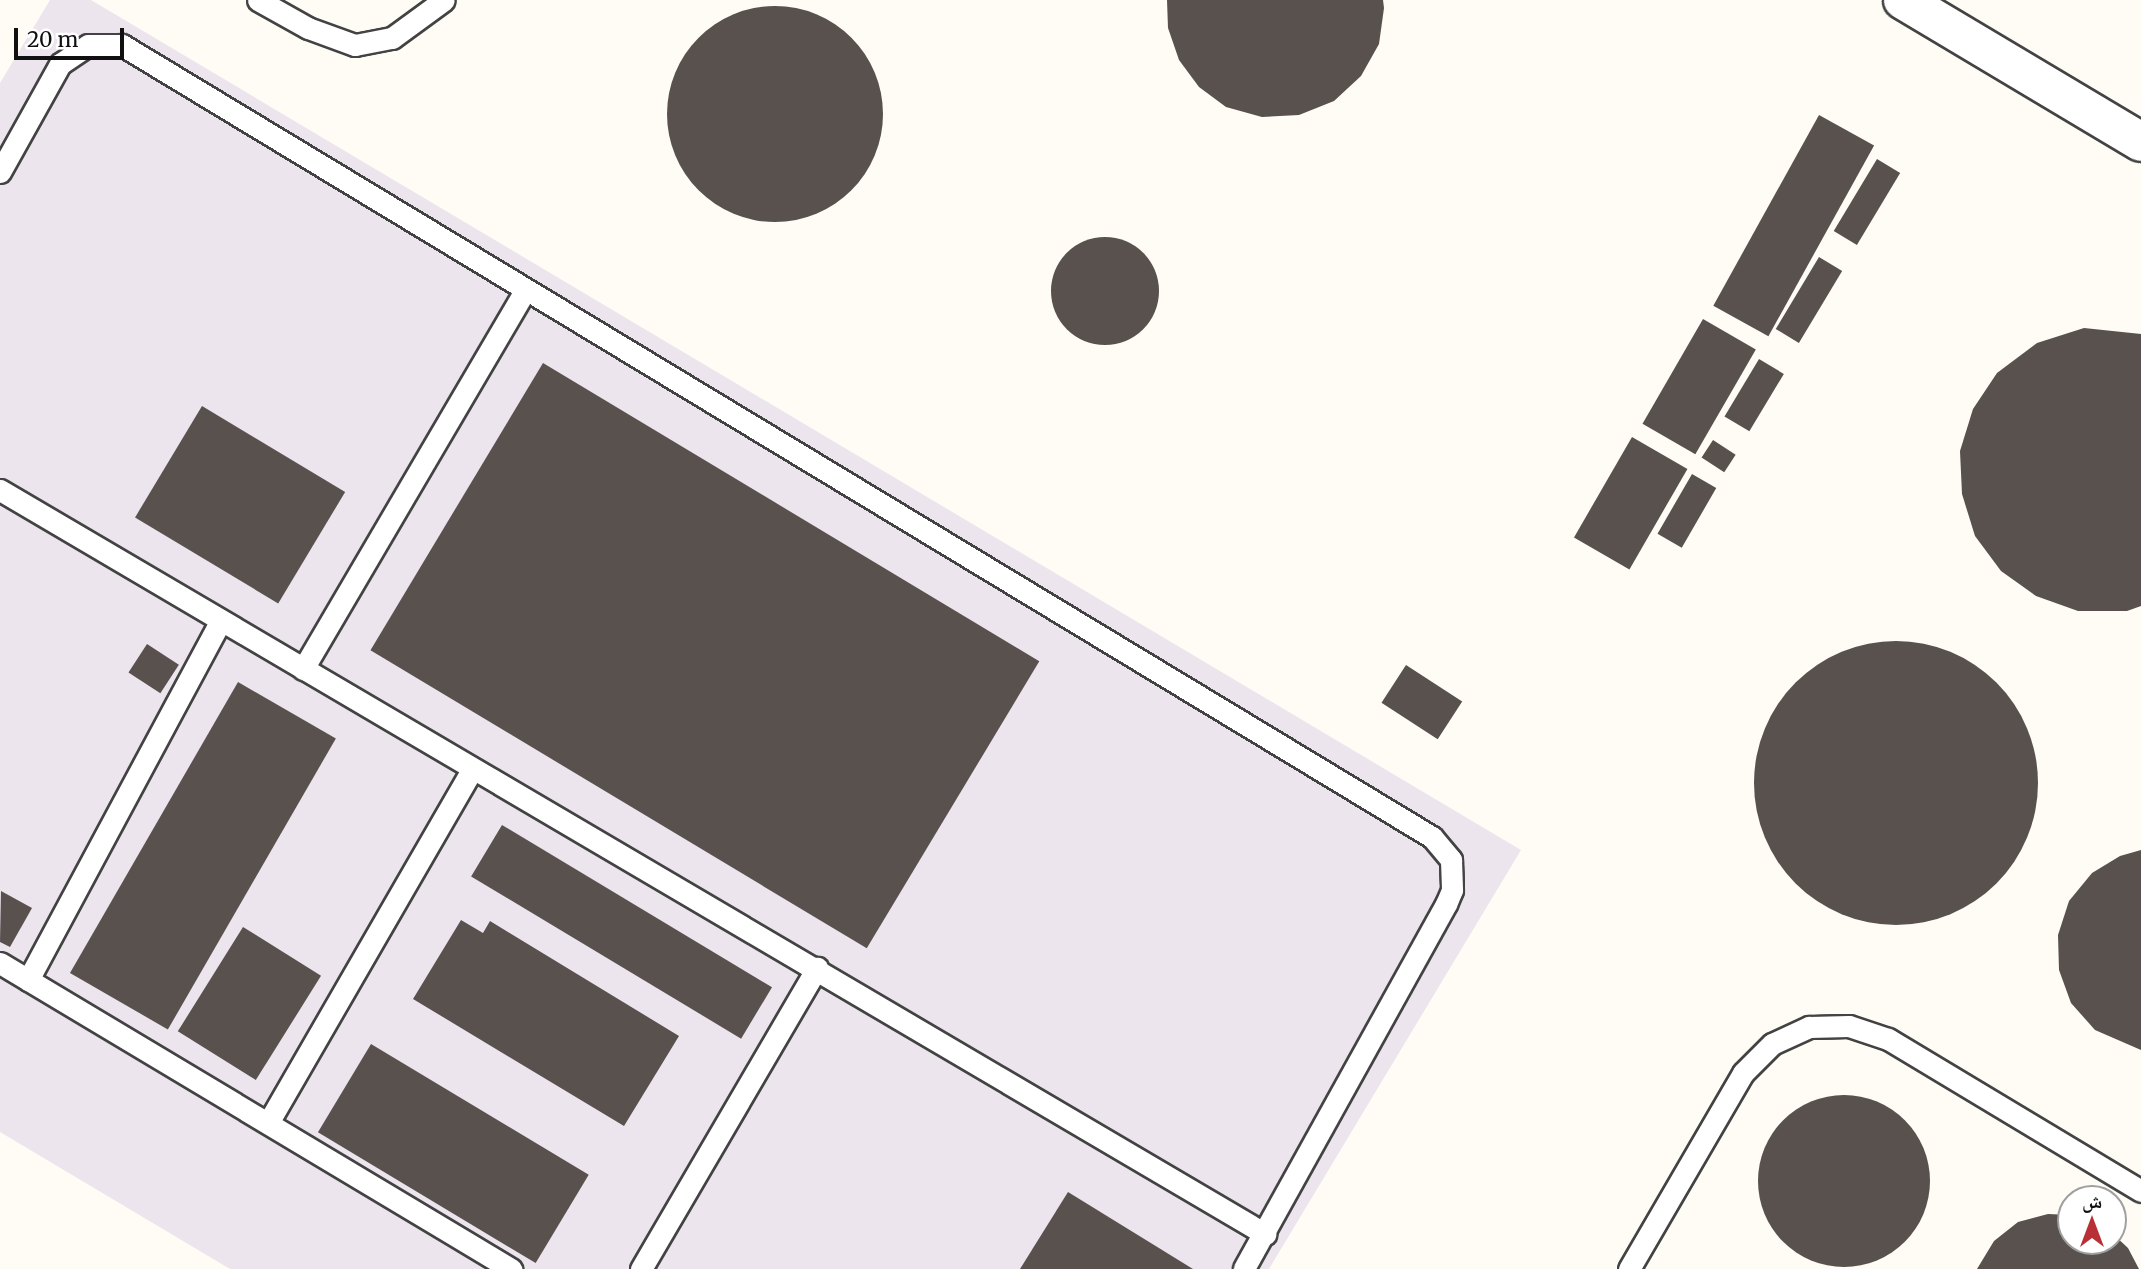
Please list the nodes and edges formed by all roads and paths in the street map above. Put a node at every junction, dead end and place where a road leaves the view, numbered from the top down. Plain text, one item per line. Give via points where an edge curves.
1 (258, 0) edge
2 (444, 0) edge
3 (1903, 0) edge
4 (2141, 142) edge
5 (0, 172) edge
6 (524, 292) junction
7 (0, 491) edge
8 (221, 620) junction
9 (303, 669) junction
10 (472, 770) junction
11 (0, 963) edge
12 (817, 968) junction
13 (28, 980) junction
14 (268, 1123) junction
15 (2141, 1191) edge
16 (1265, 1234) junction
17 (512, 1269) edge
18 (641, 1269) edge
19 (1244, 1269) edge
20 (1629, 1269) edge

1 - 2 lane via 308,28 355,45 392,38
3 - 4 street
5 - 6 lane via 60,64 88,45 122,45
6 - 9 lane
6 - 16 lane via 1419,827 1443,847 1453,875 1446,904
7 - 8 lane
8 - 9 lane
8 - 13 lane
9 - 10 lane
10 - 12 lane
10 - 14 lane
11 - 13 lane
12 - 16 lane
12 - 18 lane
13 - 14 lane
14 - 17 lane
15 - 20 lane via 1888,1039 1849,1026 1809,1027 1772,1044 1743,1073
16 - 19 lane

